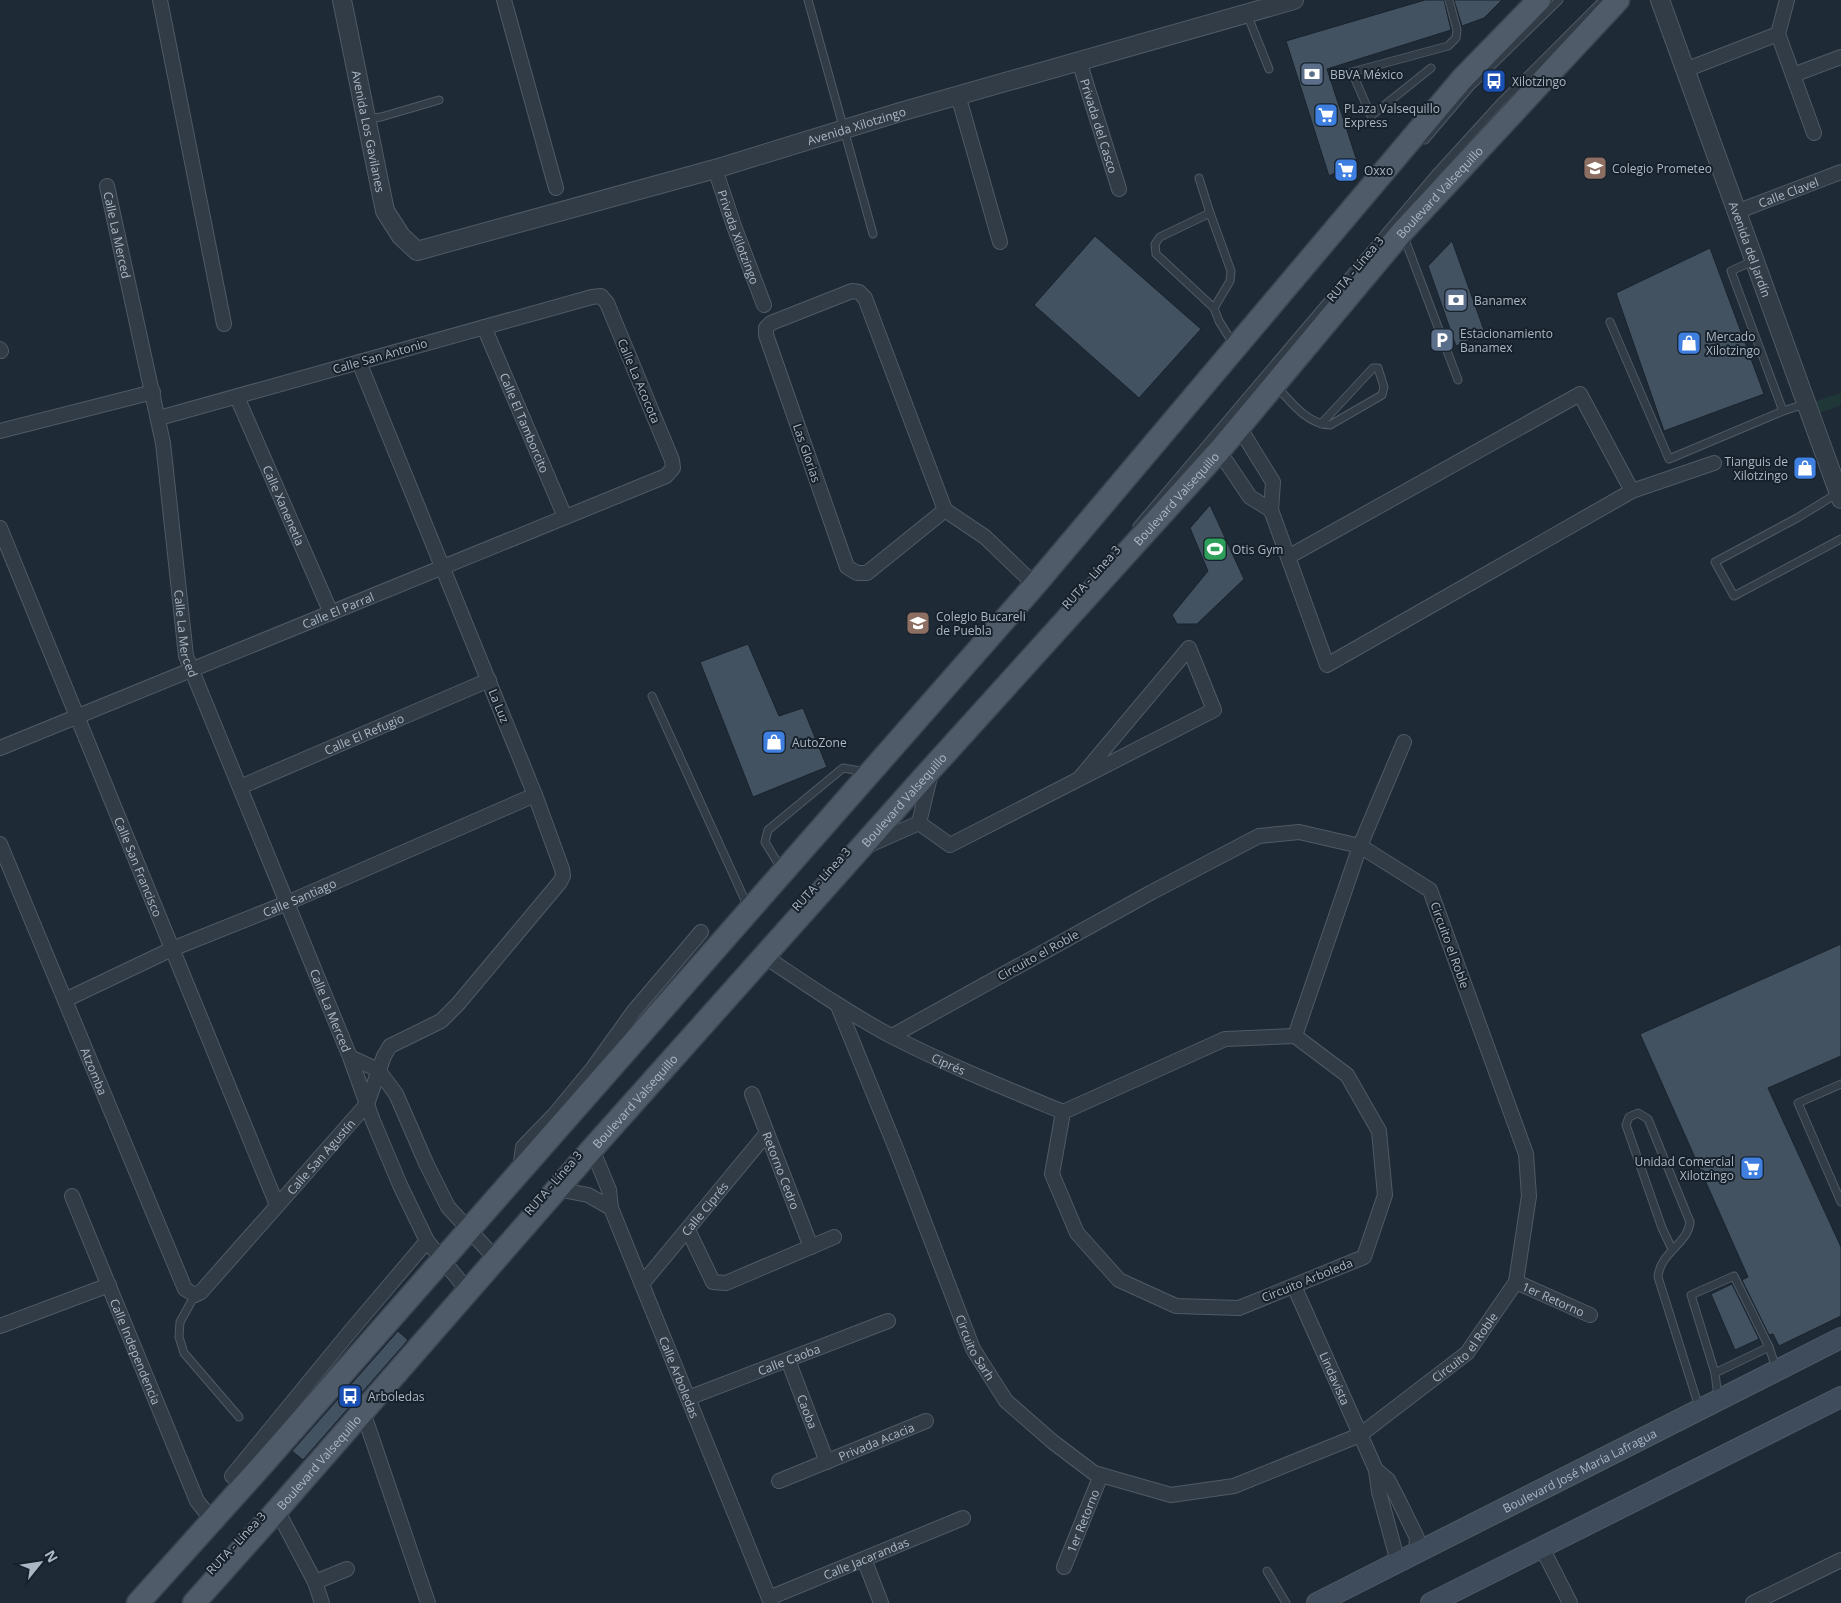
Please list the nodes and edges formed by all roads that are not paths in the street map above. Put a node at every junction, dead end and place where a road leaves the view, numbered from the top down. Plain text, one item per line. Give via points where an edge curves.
1 (160, 0) edge
2 (342, 0) edge
3 (504, 0) edge
4 (808, 0) edge
5 (1294, 0) edge
6 (1449, 0) edge
7 (1538, 0) edge
8 (1559, 0) edge
9 (1603, 0) edge
10 (1618, 0) edge
11 (1660, 0) edge
12 (1787, 0) edge
13 (1246, 14) junction
14 (1778, 34) junction
15 (1841, 57) edge
16 (1079, 61) junction
17 (1431, 68) dead end
18 (1269, 69) dead end
19 (1684, 70) junction
20 (1793, 75) junction
21 (958, 95) junction
22 (439, 100) dead end
23 (366, 119) junction
24 (844, 129) junction
25 (1814, 133) dead end
26 (1418, 148) dead end
27 (715, 169) junction
28 (1841, 172) edge
29 (1199, 178) dead end
30 (107, 186) dead end
31 (556, 188) dead end
32 (1119, 189) dead end
33 (1736, 212) junction
34 (1210, 213) junction
35 (1402, 232) junction
36 (873, 234) dead end
37 (1000, 242) dead end
38 (417, 251) joint
39 (1754, 261) junction
40 (601, 296) joint
41 (764, 304) dead end
42 (1214, 308) junction
43 (1610, 322) dead end
44 (224, 324) dead end
45 (484, 327) junction
46 (1236, 348) junction
47 (360, 362) junction
48 (1458, 380) dead end
49 (1274, 384) junction
50 (153, 392) junction
51 (237, 397) junction
52 (1805, 404) junction
53 (1783, 411) junction
54 (159, 418) junction
55 (1321, 424) junction
56 (1180, 426) dead end
57 (1239, 427) junction
58 (0, 431) edge
59 (1219, 451) junction
60 (1714, 463) dead end
61 (673, 468) joint
62 (1632, 491) junction
63 (1840, 496) edge
64 (946, 510) junction
65 (1271, 510) junction
66 (565, 517) junction
67 (0, 528) edge
68 (1130, 533) dead end
69 (1841, 538) edge
70 (1288, 557) junction
71 (443, 567) junction
72 (1035, 585) junction
73 (330, 613) junction
74 (192, 670) junction
75 (488, 680) junction
76 (652, 696) dead end
77 (941, 704) dead end
78 (77, 717) junction
79 (1404, 742) dead end
80 (0, 748) edge
81 (932, 768) junction
82 (869, 773) junction
83 (1079, 779) junction
84 (240, 787) junction
85 (535, 795) junction
86 (919, 823) junction
87 (0, 844) edge
88 (1360, 846) junction
89 (862, 848) junction
90 (783, 871) junction
91 (287, 903) junction
92 (749, 909) junction
93 (700, 932) dead end
94 (172, 949) junction
95 (764, 956) junction
96 (64, 1000) junction
97 (838, 1006) junction
98 (441, 1021) joint
99 (892, 1036) junction
100 (1295, 1036) junction
101 (350, 1058) junction
102 (378, 1070) junction
103 (598, 1071) junction
104 (645, 1078) dead end
105 (1841, 1084) edge
106 (752, 1094) dead end
107 (367, 1104) junction
108 (1063, 1112) junction
109 (767, 1133) junction
110 (592, 1149) junction
111 (557, 1189) junction
112 (72, 1196) dead end
113 (1841, 1202) edge
114 (277, 1205) junction
115 (611, 1208) junction
116 (688, 1230) junction
117 (474, 1234) junction
118 (834, 1237) dead end
119 (427, 1241) junction
120 (811, 1247) junction
121 (1672, 1249) junction
122 (493, 1256) junction
123 (446, 1265) junction
124 (1516, 1282) junction
125 (642, 1284) junction
126 (109, 1285) junction
127 (1294, 1286) junction
128 (466, 1288) junction
129 (195, 1294) junction
130 (1590, 1315) dead end
131 (888, 1321) dead end
132 (0, 1326) edge
133 (1841, 1338) edge
134 (1769, 1347) junction
135 (788, 1360) junction
136 (1777, 1370) junction
137 (1715, 1373) junction
138 (336, 1393) dead end
139 (1841, 1397) edge
140 (688, 1398) junction
141 (1719, 1400) junction
142 (1700, 1410) junction
143 (363, 1412) junction
144 (239, 1418) dead end
145 (926, 1421) dead end
146 (1360, 1435) junction
147 (827, 1462) junction
148 (1376, 1470) junction
149 (1101, 1475) junction
150 (232, 1476) dead end
151 (778, 1482) dead end
152 (276, 1505) junction
153 (963, 1518) dead end
154 (218, 1520) junction
155 (1542, 1548) junction
156 (1416, 1553) junction
157 (864, 1559) junction
158 (1841, 1560) edge
159 (1398, 1562) junction
160 (1064, 1567) dead end
161 (348, 1569) dead end
162 (1267, 1571) dead end
163 (315, 1582) junction
164 (770, 1601) edge
165 (138, 1603) edge
166 (194, 1603) edge
167 (322, 1603) edge
168 (428, 1603) edge
169 (881, 1603) edge
170 (1286, 1603) edge
171 (1317, 1603) edge
172 (1431, 1603) edge
173 (1570, 1603) edge
174 (1752, 1603) edge

1 - 44 street
2 - 23 street, Avenida Los Gavilanes
3 - 31 street
4 - 24 lane
5 - 13 street, Avenida Xilotzingo
6 - 17 lane via 1457,30 1456,38 1448,46 1352,72 1371,116
7 - 46 main road via 1462,79
8 - 26 lane via 1470,88
9 - 68 lane, RUTA - Línea 3 via 1499,104 1437,172
10 - 35 main road, Boulevard Valsequillo
11 - 19 street, Avenida del Jardín
12 - 14 street
13 - 16 street, Avenida Xilotzingo
13 - 18 lane
14 - 19 street
14 - 20 street
15 - 20 street
16 - 21 street, Avenida Xilotzingo
16 - 32 street, Privada del Casco
19 - 33 street, Avenida del Jardín
20 - 25 street
21 - 24 street, Avenida Xilotzingo
21 - 37 street
22 - 23 lane
23 - 38 street, Avenida Los Gavilanes via 385,211 401,236
24 - 27 street, Avenida Xilotzingo
24 - 36 lane
27 - 38 street, Avenida Xilotzingo
27 - 41 street, Privada Xilotzingo
28 - 33 street, Calle Clavel
29 - 34 lane
30 - 50 street, Calle La Merced
33 - 39 street, Avenida del Jardín
34 - 42 lane via 1231,271 1230,281
34 - 42 lane via 1160,237 1156,254
35 - 48 lane
35 - 49 main road, Boulevard Valsequillo
39 - 52 street, Avenida del Jardín
39 - 53 lane via 1731,271
40 - 45 street, Calle San Antonio
40 - 61 street, Calle La Acocota via 607,303
42 - 46 lane
43 - 53 lane via 1669,459
45 - 47 street, Calle San Antonio
45 - 66 street, Calle El Tamborcito
46 - 72 main road
47 - 51 street, Calle San Antonio
47 - 71 street, La Luz
49 - 55 lane via 1302,412
49 - 57 main road, Boulevard Valsequillo
50 - 54 street, Calle La Merced
50 - 58 street
51 - 54 street, Calle San Antonio
51 - 73 street, Calle Xanenetla
52 - 53 lane
52 - 63 street, Avenida del Jardín
54 - 74 street, Calle La Merced via 186,656
55 - 55 lane via 1337,422 1382,395 1384,387 1378,368 1373,368
56 - 77 lane
57 - 59 main road, Boulevard Valsequillo
57 - 65 street via 1273,482
59 - 65 street via 1250,497
59 - 81 main road, Boulevard Valsequillo
60 - 62 street
61 - 66 street, Calle El Parral via 666,476
62 - 70 street via 1580,394
62 - 70 street via 1327,665
63 - 69 lane via 1715,562 1734,596
64 - 64 street, Las Glorias via 865,298 852,291 770,323 766,335 847,566 857,574 867,573
64 - 72 street via 985,537
65 - 70 street
66 - 71 street, Calle El Parral
67 - 78 street, Calle San Francisco
71 - 73 street, Calle El Parral
71 - 75 street, La Luz
72 - 82 main road
73 - 74 street, Calle El Parral
74 - 78 street, Calle El Parral
74 - 84 street, Calle La Merced
75 - 84 street, Calle El Refugio
75 - 85 street, La Luz
76 - 92 lane
78 - 80 street, Calle El Parral
78 - 94 street, Calle San Francisco
79 - 88 street
81 - 86 street
81 - 89 main road, Boulevard Valsequillo
82 - 90 main road
82 - 90 lane via 843,768 768,830 765,842
83 - 83 street via 1214,710 1189,648 1152,692
83 - 86 street via 950,845
84 - 91 street, Calle La Merced
85 - 91 street, Calle Santiago
85 - 98 street, La Luz via 563,876
86 - 89 street
87 - 96 street, Atzomba
88 - 99 street, Circuito el Roble via 1299,832 1258,836
88 - 100 street
88 - 124 street, Circuito el Roble via 1430,890 1523,1144 1529,1196
89 - 95 main road, Boulevard Valsequillo
90 - 92 main road
91 - 94 street, Calle Santiago
91 - 101 street, Calle La Merced
92 - 103 main road
93 - 103 street via 634,1010
94 - 96 street, Calle Santiago
94 - 114 street, Calle San Francisco
95 - 97 street
95 - 110 main road, Boulevard Valsequillo
96 - 129 street, Atzomba via 185,1289
97 - 99 street, Ciprés
97 - 149 street, Circuito Sarh via 973,1349 1006,1401 1053,1442
98 - 102 street, Calle San Agustín via 390,1046
99 - 108 street, Ciprés via 979,1078
100 - 108 street via 1225,1039
100 - 127 street, Circuito Arboleda via 1348,1074 1379,1131 1386,1195 1364,1257
101 - 102 street, Calle La Merced
101 - 107 street, Calle La Merced
102 - 107 street, Calle San Agustín
102 - 117 street, Calle La Merced via 396,1094 448,1206
103 - 117 main road
104 - 122 lane, RUTA - Línea 3
105 - 113 lane via 1798,1103
106 - 109 street, Retorno Cedro
107 - 114 street, Calle San Agustín
107 - 119 street, Calle La Merced
108 - 127 street, Circuito Arboleda via 1052,1174 1077,1233 1119,1280 1176,1306 1239,1308
109 - 116 street, Calle Ciprés
109 - 120 street, Retorno Cedro
110 - 111 main road, Boulevard Valsequillo
110 - 115 street, Calle Arboledas via 609,1190
111 - 115 street via 588,1195
111 - 122 main road, Boulevard Valsequillo
112 - 126 street
114 - 129 street, Calle San Agustín via 201,1292
115 - 125 street, Calle Arboledas
116 - 120 street via 713,1282 720,1284
116 - 125 street, Calle Ciprés
117 - 122 street, Calle La Merced
117 - 123 main road
118 - 120 street
119 - 123 street, Calle La Merced
119 - 150 street
121 - 121 lane via 1689,1231 1690,1222 1648,1119 1638,1113 1629,1117 1626,1125
121 - 142 lane via 1659,1267 1658,1277
122 - 128 main road, Boulevard Valsequillo
123 - 128 street, Calle La Merced
123 - 154 main road
124 - 130 street, 1er Retorno
124 - 146 street, Circuito el Roble via 1467,1353
125 - 140 street, Calle Arboledas
126 - 132 street, Calle Independencia
126 - 154 street, Calle Independencia via 197,1500
127 - 146 street, Lindavista
128 - 143 main road, Boulevard Valsequillo
128 - 152 lane, RUTA - Línea 3
129 - 144 lane via 180,1322 178,1337 184,1353
131 - 135 street, Calle Caoba
133 - 136 main road, Boulevard José María Lafragua
134 - 136 lane
134 - 137 lane
134 - 137 lane via 1734,1276 1691,1295
135 - 140 street, Calle Caoba
135 - 147 street, Caoba
136 - 141 main road, Boulevard José María Lafragua
137 - 141 lane
138 - 154 lane
139 - 155 main road
140 - 164 street, Calle Arboledas
141 - 142 main road, Boulevard José María Lafragua
142 - 156 main road, Boulevard José María Lafragua
143 - 152 main road, Boulevard Valsequillo
143 - 168 street
145 - 147 street, Privada Acacia
146 - 148 street, Lindavista
146 - 149 street, Circuito Sarh via 1234,1486 1171,1495
147 - 151 street, Privada Acacia
148 - 156 street, Lindavista via 1388,1480 1417,1538
148 - 159 street, Lindavista
149 - 160 street, 1er Retorno
152 - 163 street
152 - 166 main road, Boulevard Valsequillo
153 - 157 street, Calle Jacarandas
154 - 165 main road
155 - 172 main road
155 - 173 street
156 - 159 main road, Boulevard José María Lafragua
157 - 164 street, Calle Jacarandas
157 - 169 street
158 - 174 street
159 - 171 main road, Boulevard José María Lafragua
161 - 163 street
162 - 170 lane
163 - 167 street

